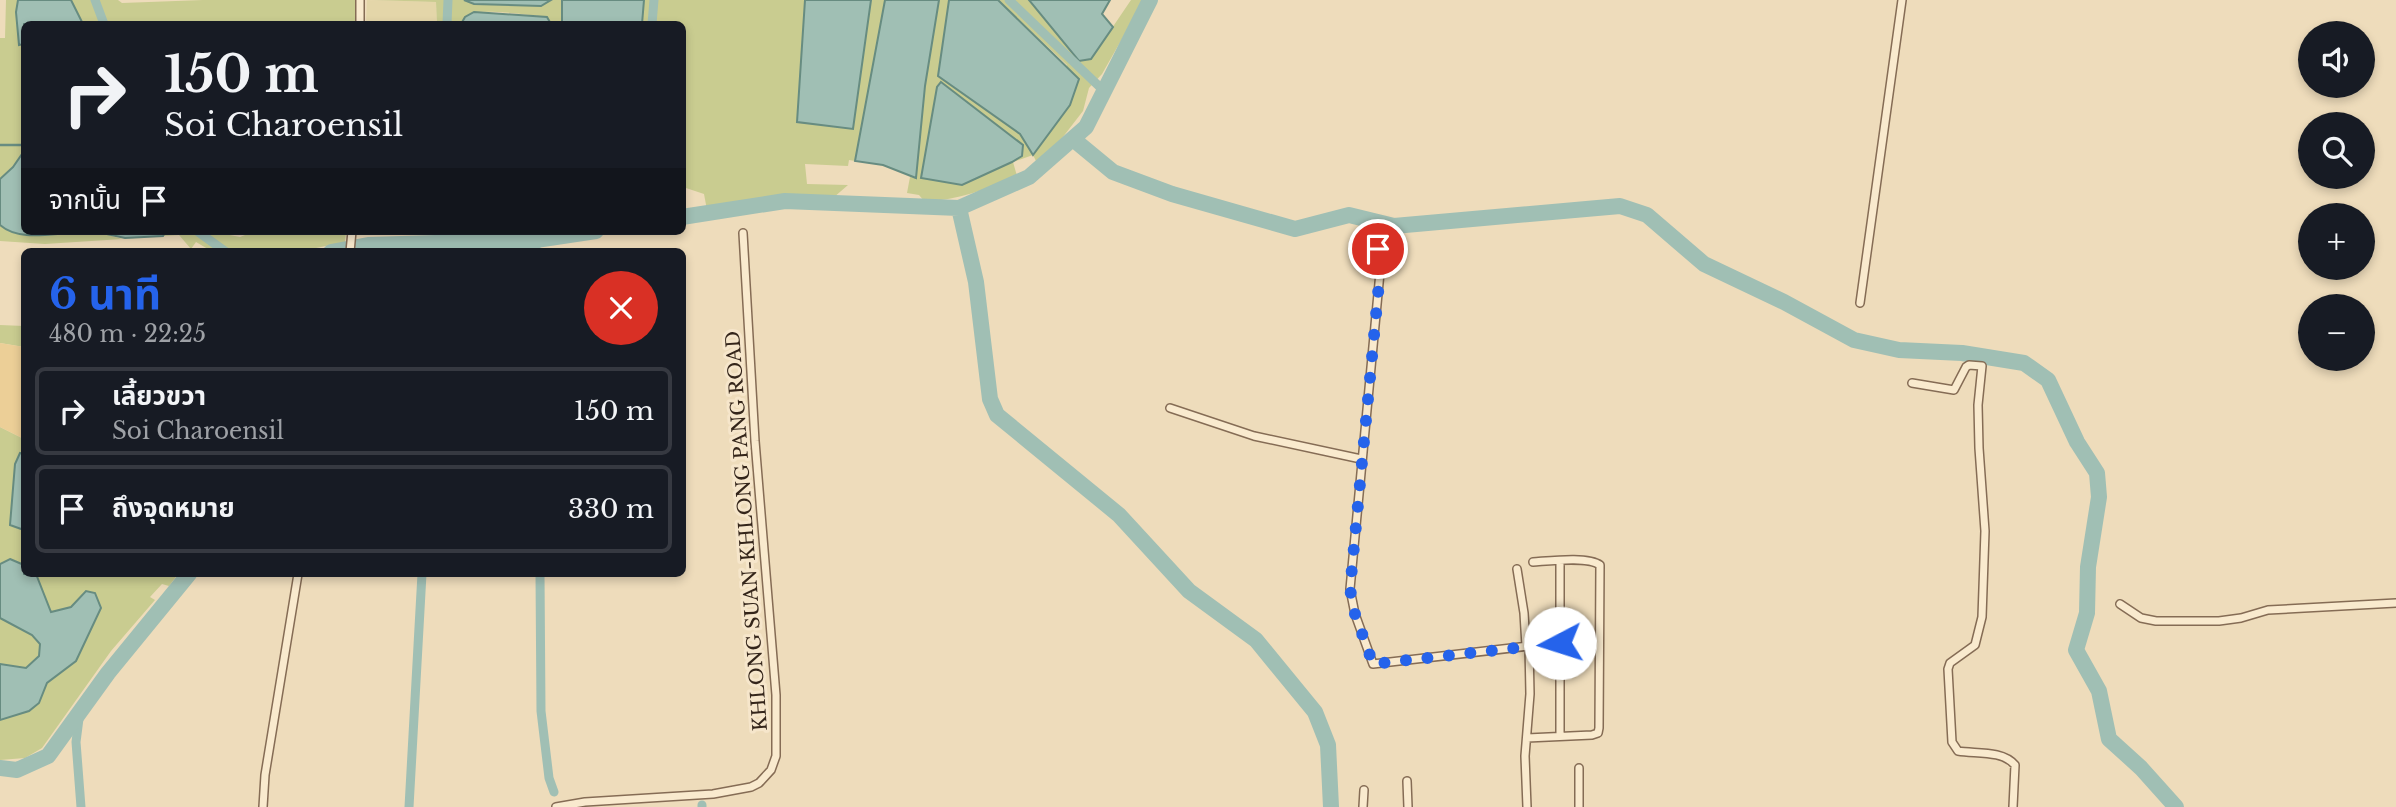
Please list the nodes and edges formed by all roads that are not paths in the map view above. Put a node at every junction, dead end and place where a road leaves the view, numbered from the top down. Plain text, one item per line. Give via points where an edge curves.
1 (360, 0) edge
2 (1902, 0) edge
3 (360, 21) edge
4 (743, 233) dead end
5 (1371, 239) dead end
6 (1860, 303) dead end
7 (1912, 383) dead end
8 (1170, 408) dead end
9 (1361, 459) junction
10 (1560, 561) junction
11 (1533, 562) dead end
12 (1517, 569) dead end
13 (298, 577) edge
14 (2396, 603) edge
15 (2120, 604) dead end
16 (1600, 641) junction
17 (1560, 643) junction
18 (1527, 646) junction
19 (1560, 736) junction
20 (1528, 738) junction
21 (1579, 768) dead end
22 (1407, 781) dead end
23 (1364, 790) dead end
24 (263, 807) edge
25 (556, 807) edge
26 (1363, 807) edge
27 (1408, 807) edge
28 (1527, 807) edge
29 (1579, 807) edge
30 (2013, 807) edge

1 - 3 street
2 - 6 street
4 - 25 street, KHLONG SUAN-KHLONG PANG ROAD via 776,695 776,756 771,770 751,787
5 - 9 street via 1381,262
7 - 30 street via 1954,390 1968,365 1982,366 1978,415 1985,531 1983,615 1973,648 1948,669 1952,742 1958,751 1999,755 2012,761
8 - 9 street via 1254,436
9 - 18 street via 1350,589 1373,664
10 - 11 street
10 - 16 street via 1600,565
10 - 17 street
12 - 18 street
13 - 24 street
14 - 15 street via 2268,610 2219,621 2141,618
16 - 17 street
16 - 19 street via 1599,730 1592,735
17 - 18 street
17 - 19 street
18 - 20 street
19 - 20 street
20 - 28 street
21 - 29 street
22 - 27 street
23 - 26 street

